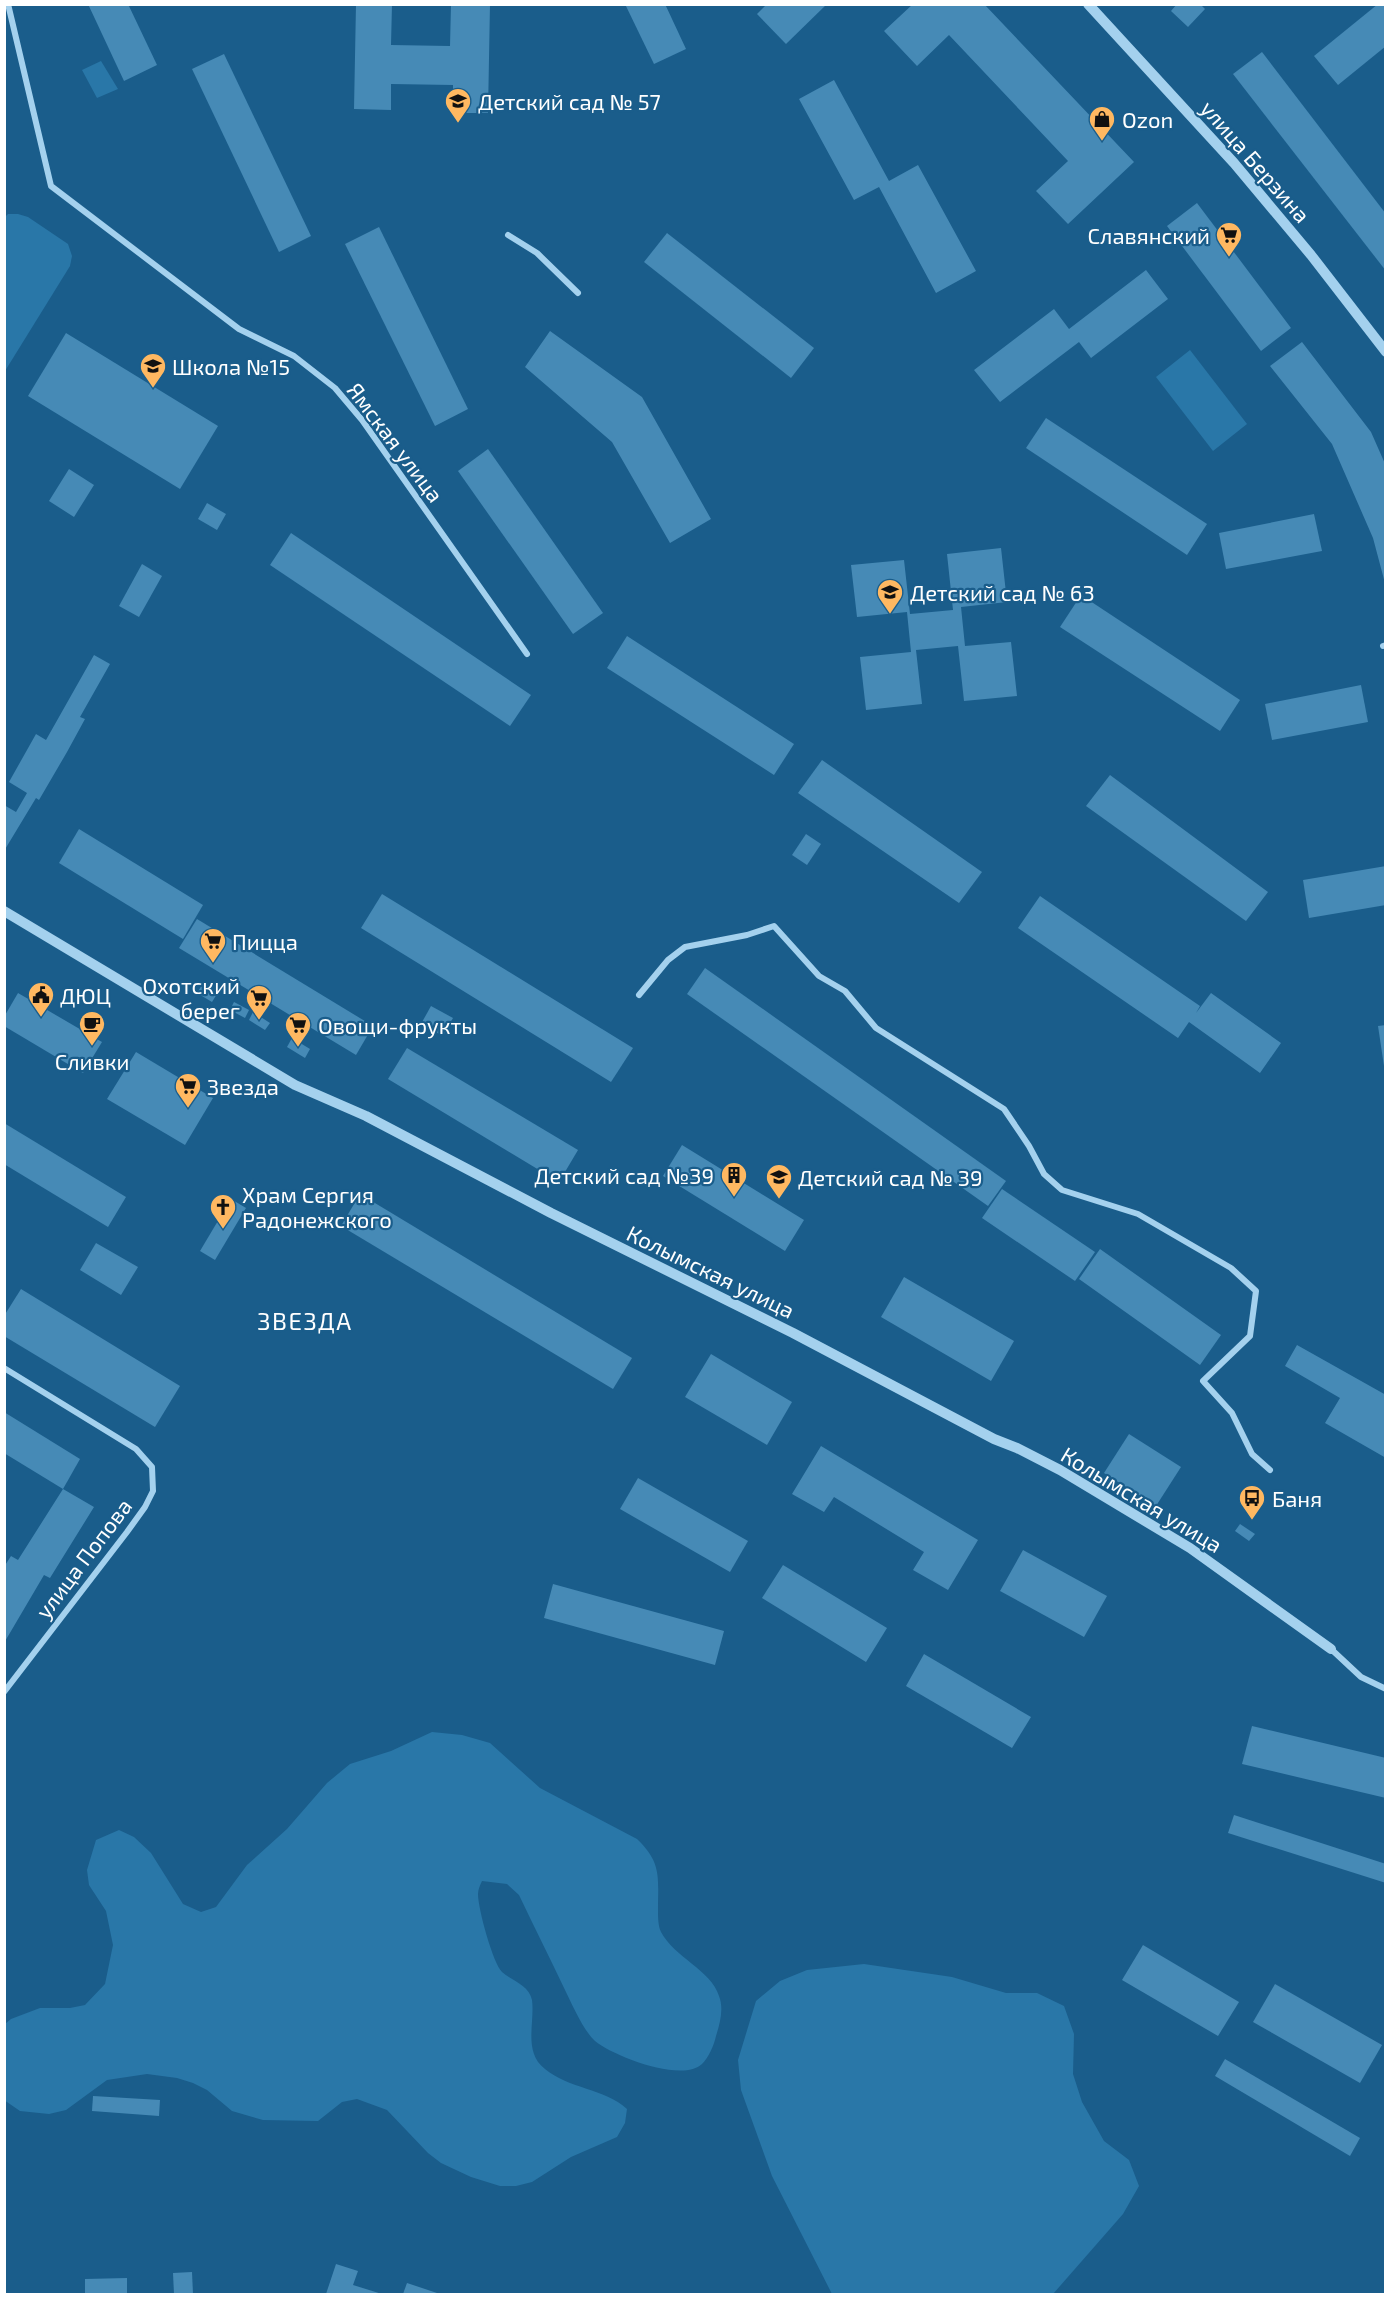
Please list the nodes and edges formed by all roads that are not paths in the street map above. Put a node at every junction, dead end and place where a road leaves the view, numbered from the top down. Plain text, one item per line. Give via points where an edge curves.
1 (8, 4) edge
2 (1088, 4) edge
3 (508, 236) dead end
4 (578, 293) dead end
5 (1386, 352) edge
6 (527, 654) dead end
7 (4, 911) edge
8 (639, 995) dead end
9 (4, 1368) edge
10 (1270, 1470) dead end
11 (1330, 1649) joint
12 (1386, 1689) edge
13 (4, 1692) edge

1 - 6 street, Ямская улица via 51,186 239,329 294,356 335,388 362,420
2 - 5 street, улица Берзина via 1234,163
3 - 4 street via 537,253
7 - 11 street, Колымская улица via 295,1086 366,1116 1070,1476 1191,1548
8 - 10 street via 668,960 685,947 774,926 819,976 845,991 876,1028 1004,1109 1044,1174 1062,1190 1138,1214 1231,1268 1256,1291 1250,1336 1203,1381 1232,1413 1252,1454
9 - 13 street, улица Попова via 136,1449 152,1467 153,1491 139,1515
11 - 12 street, Колымская улица via 1361,1677

